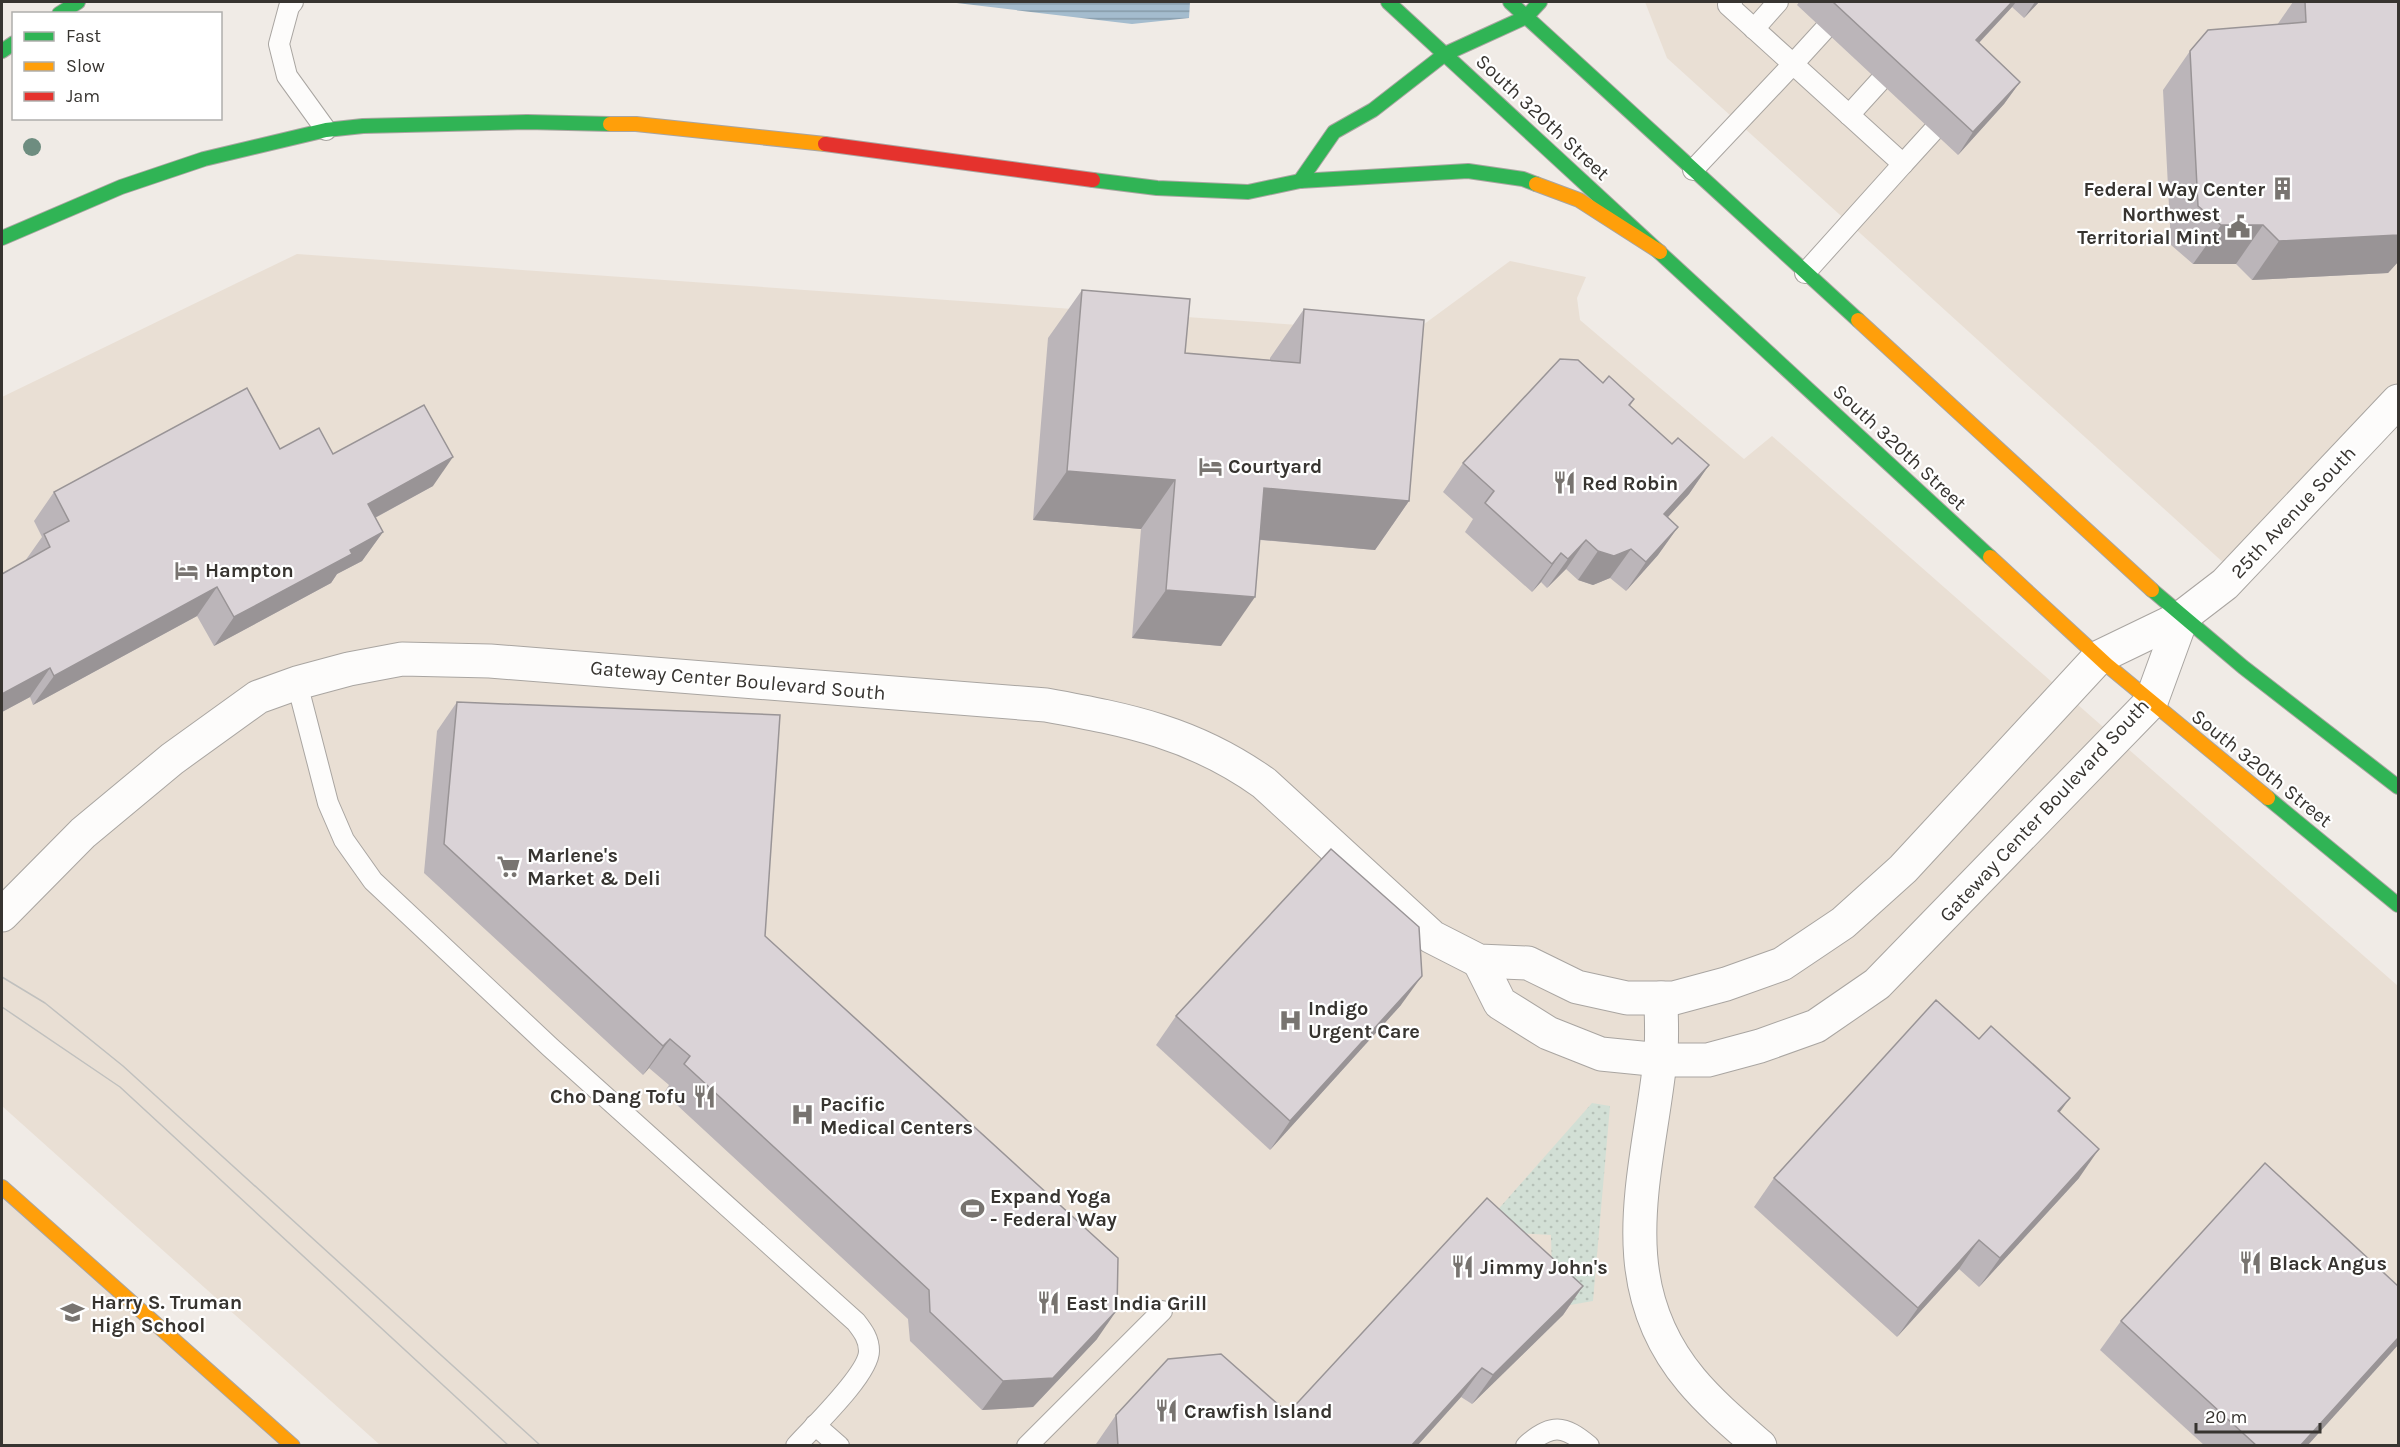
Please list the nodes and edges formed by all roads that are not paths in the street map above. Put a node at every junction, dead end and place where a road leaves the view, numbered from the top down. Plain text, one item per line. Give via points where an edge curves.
1 (78, 2) edge
2 (294, 2) edge
3 (1388, 2) edge
4 (1510, 2) edge
5 (1540, 2) edge
6 (1731, 2) edge
7 (1778, 2) edge
8 (62, 12) edge
9 (1526, 17) junction
10 (1754, 29) junction
11 (1824, 30) dead end
12 (1445, 54) junction
13 (1793, 64) junction
14 (1879, 82) dead end
15 (1849, 115) junction
16 (326, 130) junction
17 (1933, 131) dead end
18 (1903, 164) junction
19 (1693, 170) junction
20 (1300, 181) junction
21 (2, 238) edge
22 (1660, 252) junction
23 (1805, 273) junction
24 (2398, 401) edge
25 (2182, 617) junction
26 (2099, 657) junction
27 (297, 683) junction
28 (2151, 702) junction
29 (2398, 787) edge
30 (2398, 905) edge
31 (2, 915) edge
32 (1479, 961) junction
33 (1660, 998) junction
34 (1661, 1060) junction
35 (2, 1187) edge
36 (1162, 1311) dead end
37 (815, 1425) junction
38 (293, 1446) edge
39 (796, 1446) edge
40 (839, 1446) edge
41 (1027, 1446) edge
42 (1527, 1446) edge
43 (1589, 1446) edge
44 (1760, 1446) edge

1 - 8 main road
2 - 16 lane via 289,7 279,44 287,76
3 - 12 main road, South 320th Street
4 - 9 main road
5 - 9 main road
6 - 10 lane via 1728,5
7 - 10 lane
9 - 12 main road
9 - 19 main road
10 - 13 lane
11 - 13 lane
12 - 20 main road via 1374,110 1334,132
12 - 22 main road, South 320th Street
13 - 15 lane
13 - 19 lane
14 - 15 lane
15 - 18 lane
16 - 20 main road via 505,122 636,124 1157,189 1248,192
16 - 21 main road via 204,159 142,180
17 - 18 lane
18 - 23 lane
19 - 23 main road
20 - 22 main road via 1468,171 1523,179 1579,200
22 - 26 main road, South 320th Street
23 - 25 main road
24 - 25 street, 25th Avenue South via 2225,584
25 - 26 street, Gateway Center Boulevard South
25 - 28 street, Gateway Center Boulevard South
25 - 29 main road
26 - 28 main road, South 320th Street
26 - 33 street, Gateway Center Boulevard South via 1903,869 1843,923 1782,964 1725,984
27 - 31 street, Gateway Center Boulevard South via 258,697 172,759 83,833
27 - 32 street, Gateway Center Boulevard South via 402,659 490,661 1046,705 1113,717 1163,730 1237,764 1288,804 1432,937
27 - 37 lane via 328,803 344,840 373,881 862,1329 869,1344 867,1362
28 - 30 main road, South 320th Street
28 - 34 street, Gateway Center Boulevard South via 1877,984 1816,1026 1760,1046 1708,1060
32 - 33 street, Gateway Center Boulevard South via 1528,963 1577,987 1627,998
32 - 34 street, Gateway Center Boulevard South via 1500,1003 1548,1033 1601,1054
33 - 34 street
34 - 44 street via 1639,1201 1638,1235 1648,1298 1660,1330 1690,1379
35 - 38 main road
36 - 41 lane
37 - 39 lane
37 - 40 lane
42 - 43 lane via 1542,1433 1559,1429

